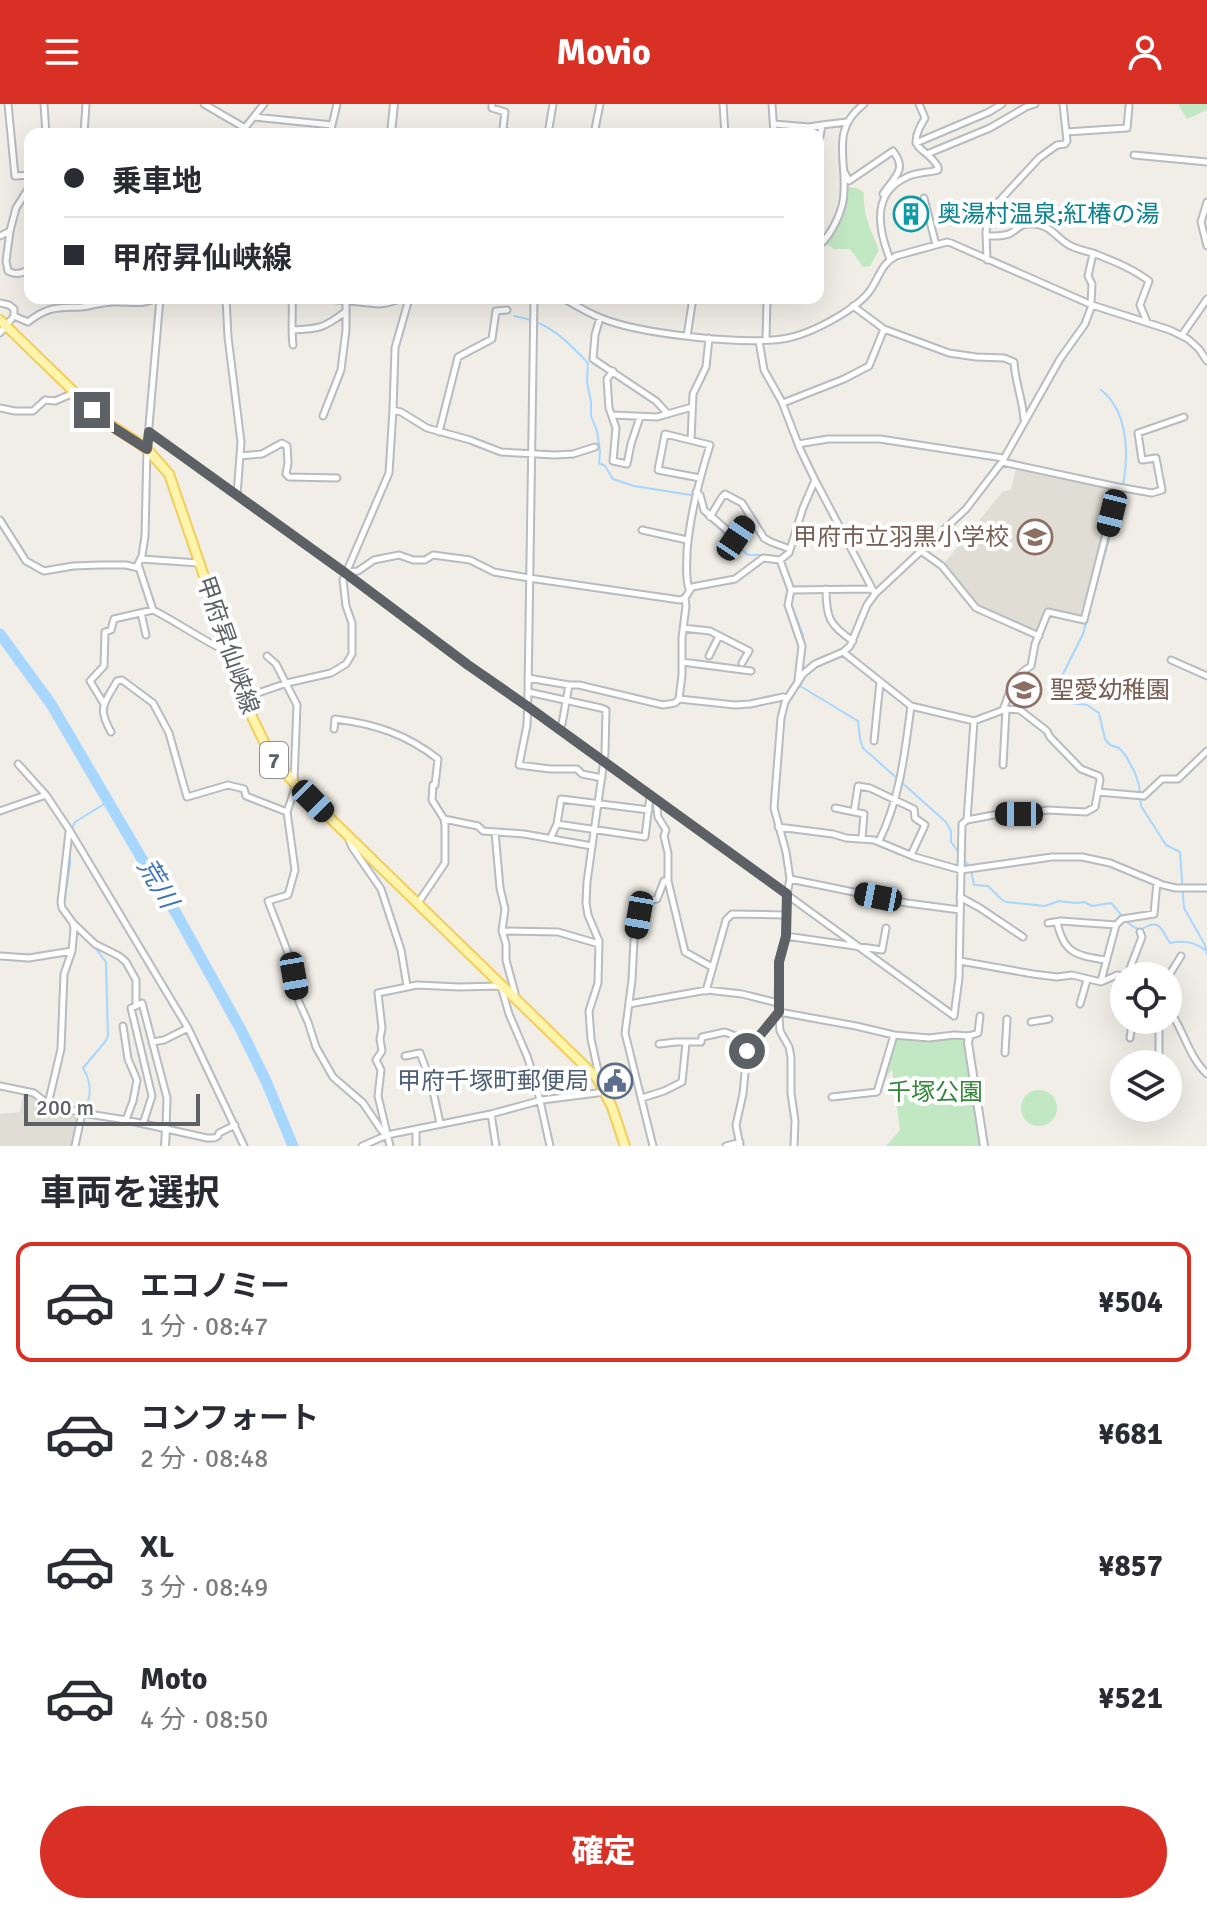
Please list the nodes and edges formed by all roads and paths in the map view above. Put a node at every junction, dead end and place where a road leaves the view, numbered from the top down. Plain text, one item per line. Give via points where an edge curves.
1 (8, 104) edge
2 (44, 104) edge
3 (86, 104) edge
4 (204, 104) edge
5 (254, 104) edge
6 (264, 104) edge
7 (337, 104) edge
8 (394, 104) edge
9 (492, 104) edge
10 (553, 104) edge
11 (600, 104) edge
12 (723, 104) edge
13 (772, 104) edge
14 (864, 104) edge
15 (920, 104) edge
16 (1001, 104) edge
17 (1035, 104) edge
18 (1063, 104) edge
19 (1129, 106) edge
20 (259, 111) junction
21 (254, 117) junction
22 (1006, 118) junction
23 (847, 122) junction
24 (774, 124) junction
25 (332, 125) junction
26 (822, 125) junction
27 (46, 128) edge
28 (84, 128) edge
29 (238, 128) edge
30 (245, 128) edge
31 (331, 128) edge
32 (392, 128) edge
33 (503, 128) edge
34 (549, 128) edge
35 (595, 128) edge
36 (725, 128) edge
37 (774, 128) edge
38 (821, 128) edge
39 (1066, 132) junction
40 (916, 143) junction
41 (926, 154) junction
42 (1134, 155) dead end
43 (1207, 162) edge
44 (842, 169) junction
45 (24, 175) edge
46 (24, 195) edge
47 (924, 198) dead end
48 (1207, 202) edge
49 (881, 203) junction
50 (10, 231) junction
51 (0, 236) edge
52 (986, 236) junction
53 (824, 242) edge
54 (936, 245) junction
55 (1207, 246) edge
56 (1093, 254) junction
57 (890, 259) junction
58 (987, 260) junction
59 (24, 271) edge
60 (1207, 299) edge
61 (0, 303) edge
62 (101, 304) edge
63 (158, 304) edge
64 (226, 304) edge
65 (292, 304) edge
66 (346, 304) edge
67 (404, 304) edge
68 (534, 304) edge
69 (574, 304) edge
70 (692, 304) edge
71 (766, 304) edge
72 (1092, 305) junction
73 (853, 306) junction
74 (507, 310) dead end
75 (346, 311) junction
76 (14, 316) junction
77 (600, 318) junction
78 (1147, 322) junction
79 (2, 326) edge
80 (884, 329) junction
81 (292, 330) junction
82 (1182, 335) junction
83 (687, 336) junction
84 (709, 338) junction
85 (762, 341) junction
86 (293, 345) dead end
87 (1207, 361) edge
88 (613, 371) junction
89 (76, 392) junction
90 (783, 403) junction
91 (692, 407) junction
92 (0, 408) edge
93 (393, 410) junction
94 (668, 414) junction
95 (613, 415) junction
96 (323, 416) dead end
97 (640, 417) junction
98 (1184, 417) dead end
99 (1024, 421) junction
100 (149, 432) junction
101 (439, 432) junction
102 (691, 440) junction
103 (798, 444) junction
104 (595, 447) dead end
105 (147, 449) junction
106 (531, 453) junction
107 (240, 456) junction
108 (1003, 460) junction
109 (337, 478) dead end
110 (700, 478) junction
111 (815, 480) junction
112 (1118, 487) junction
113 (696, 492) junction
114 (237, 496) junction
115 (710, 517) junction
116 (750, 517) junction
117 (0, 520) edge
118 (642, 530) dead end
119 (688, 541) junction
120 (790, 549) junction
121 (921, 551) junction
122 (141, 559) junction
123 (780, 560) junction
124 (200, 563) junction
125 (139, 568) junction
126 (346, 573) junction
127 (529, 578) junction
128 (689, 589) junction
129 (826, 589) junction
130 (791, 590) junction
131 (873, 592) junction
132 (685, 598) junction
133 (153, 610) junction
134 (141, 613) junction
135 (683, 628) junction
136 (146, 635) dead end
137 (719, 636) junction
138 (1039, 636) junction
139 (853, 641) junction
140 (843, 652) junction
141 (231, 654) junction
142 (267, 656) dead end
143 (709, 656) dead end
144 (1171, 660) dead end
145 (682, 662) junction
146 (742, 663) dead end
147 (751, 671) dead end
148 (1207, 676) edge
149 (528, 678) junction
150 (798, 681) junction
151 (880, 682) junction
152 (287, 683) junction
153 (569, 685) junction
154 (528, 692) junction
155 (245, 697) junction
156 (787, 698) junction
157 (679, 699) junction
158 (566, 700) junction
159 (104, 704) junction
160 (527, 706) junction
161 (911, 706) junction
162 (1005, 710) junction
163 (974, 721) junction
164 (562, 724) dead end
165 (334, 729) dead end
166 (111, 732) dead end
167 (874, 741) dead end
168 (1207, 751) edge
169 (604, 762) junction
170 (18, 764) dead end
171 (1003, 765) dead end
172 (602, 778) junction
173 (295, 784) junction
174 (1098, 792) junction
175 (46, 795) junction
176 (653, 799) junction
177 (895, 799) junction
178 (598, 804) junction
179 (835, 808) dead end
180 (649, 810) junction
181 (0, 811) edge
182 (287, 812) junction
183 (854, 812) junction
184 (444, 819) junction
185 (967, 820) junction
186 (557, 824) junction
187 (778, 827) junction
188 (594, 830) junction
189 (70, 831) junction
190 (495, 832) junction
191 (347, 835) junction
192 (862, 838) junction
193 (550, 839) junction
194 (879, 841) junction
195 (592, 846) junction
196 (911, 855) junction
197 (961, 870) junction
198 (790, 879) junction
199 (668, 881) junction
200 (1157, 882) junction
201 (1207, 888) edge
202 (787, 894) junction
203 (960, 897) junction
204 (418, 904) junction
205 (960, 910) junction
206 (786, 915) junction
207 (1057, 922) junction
208 (73, 923) junction
209 (1048, 923) dead end
210 (1116, 925) junction
211 (886, 928) dead end
212 (502, 931) junction
213 (1140, 932) dead end
214 (786, 936) junction
215 (1023, 937) dead end
216 (599, 944) junction
217 (861, 948) junction
218 (72, 951) junction
219 (0, 956) edge
220 (1181, 956) dead end
221 (1105, 960) junction
222 (960, 961) junction
223 (1132, 962) edge
224 (1177, 962) edge
225 (712, 967) junction
226 (1110, 978) edge
227 (1087, 980) junction
228 (1101, 982) junction
229 (407, 986) junction
230 (501, 986) junction
231 (706, 991) junction
232 (512, 996) junction
233 (778, 1003) junction
234 (629, 1004) junction
235 (1080, 1004) dead end
236 (136, 1006) junction
237 (779, 1012) junction
238 (980, 1016) dead end
239 (1007, 1019) dead end
240 (1049, 1019) dead end
241 (1031, 1022) dead end
242 (123, 1026) dead end
243 (188, 1028) junction
244 (1182, 1032) edge
245 (1131, 1034) edge
246 (894, 1035) junction
247 (969, 1036) junction
248 (1130, 1038) dead end
249 (152, 1042) junction
250 (686, 1042) junction
251 (659, 1044) dead end
252 (752, 1046) junction
253 (1005, 1053) dead end
254 (405, 1056) dead end
255 (1207, 1074) edge
256 (0, 1086) edge
257 (603, 1088) junction
258 (166, 1096) junction
259 (832, 1097) dead end
260 (151, 1098) junction
261 (642, 1098) junction
262 (542, 1100) junction
263 (48, 1104) junction
264 (82, 1113) junction
265 (491, 1114) junction
266 (126, 1120) junction
267 (440, 1123) junction
268 (143, 1124) junction
269 (235, 1125) junction
270 (166, 1129) junction
271 (416, 1129) junction
272 (387, 1135) junction
273 (740, 1144) edge
274 (75, 1146) edge
275 (165, 1146) edge
276 (244, 1146) edge
277 (362, 1146) edge
278 (390, 1146) edge
279 (416, 1146) edge
280 (496, 1146) edge
281 (550, 1146) edge
282 (625, 1146) edge
283 (653, 1146) edge
284 (726, 1146) edge
285 (794, 1146) edge
286 (984, 1146) edge

1 - 45 street via 15,176
2 - 27 street
3 - 28 street
4 - 29 street
5 - 20 street
6 - 20 street
7 - 25 street
8 - 32 street
9 - 33 street via 505,112
10 - 34 street
11 - 35 street
12 - 36 street
13 - 24 street
14 - 23 street
15 - 40 street via 925,118
16 - 22 street
16 - 40 street
17 - 22 street
18 - 39 street
19 - 39 street via 1127,128
20 - 21 street
21 - 25 street
21 - 30 street
22 - 41 street
23 - 26 street
23 - 44 street
24 - 26 street
24 - 37 street
25 - 31 street
26 - 38 street
39 - 52 street via 1065,144 1039,158 989,212
40 - 41 street
41 - 49 street via 938,170 905,177
42 - 43 street
44 - 49 street via 849,181 893,151 900,171
44 - 53 street via 842,208
46 - 50 street
47 - 54 street
48 - 55 street via 1201,222
49 - 57 street via 881,233
50 - 51 street
50 - 59 street via 8,271
52 - 56 street via 1008,234 1024,223 1044,225 1067,244
52 - 58 street
54 - 57 street
54 - 58 street via 951,243
56 - 72 street via 1088,276
56 - 78 street via 1149,281 1140,305
57 - 73 street via 870,292
58 - 72 street
60 - 82 street
61 - 76 street via 14,309
62 - 76 street via 51,308 28,322
63 - 100 street
64 - 107 street
65 - 81 street
66 - 75 street
67 - 93 street via 395,348
68 - 106 street
69 - 77 street
70 - 83 street
71 - 85 street
72 - 78 street
72 - 99 street
73 - 80 street
73 - 85 street via 799,335
74 - 101 street via 496,311 492,339 458,357
75 - 81 street via 328,325
75 - 96 street via 341,370
76 - 79 street
77 - 83 street
77 - 88 street via 592,356
78 - 82 street
79 - 89 main road, 甲府昇仙峡線 / 7
80 - 90 street via 869,366
80 - 99 street via 949,353 1014,362
81 - 86 street
82 - 87 street
83 - 84 street
84 - 85 street
84 - 91 street via 706,367
85 - 90 street via 764,370
88 - 94 street
88 - 95 street via 607,379
89 - 92 street via 45,400 33,411
89 - 105 main road, 甲府昇仙峡線 / 7 via 103,420
90 - 103 street
91 - 94 street
91 - 102 street
93 - 101 street
93 - 126 street via 389,473
94 - 97 street
95 - 97 street
95 - 97 street via 613,461 627,464
98 - 112 street via 1138,433 1142,460 1156,458 1162,490
99 - 108 street
100 - 105 street
100 - 114 street
101 - 106 street via 501,452
102 - 110 street via 710,445
102 - 110 street via 665,434 658,470
103 - 108 street via 880,439
103 - 111 street
104 - 106 street via 573,454
105 - 122 street
105 - 124 main road, 甲府昇仙峡線 / 7 via 169,474
106 - 127 street
107 - 109 street via 262,454 282,443 287,446 289,477
107 - 114 street
108 - 112 street
108 - 121 street via 966,509
110 - 113 street
111 - 120 street
111 - 131 street
112 - 138 street via 1084,620 1048,612
113 - 115 street
113 - 119 street
114 - 126 street
115 - 116 street via 736,538
115 - 116 street via 725,494 742,503
116 - 120 street via 764,538
117 - 125 street via 26,561 44,571 73,566
118 - 119 street
119 - 128 street
120 - 123 street
121 - 131 street
121 - 138 street via 942,566 976,608
122 - 124 street
122 - 125 street
123 - 128 street via 763,558 735,579
123 - 130 street
124 - 141 main road, 甲府昇仙峡線 / 7
125 - 133 street
126 - 127 street via 374,560 399,555 425,560 433,555
126 - 152 street via 350,659 331,673
126 - 160 street
127 - 132 street
127 - 149 street
128 - 132 street
129 - 130 street
129 - 131 street
129 - 139 street via 826,613
130 - 150 street via 788,605 802,646
131 - 139 street
132 - 135 street
133 - 134 street
133 - 141 street
134 - 136 street
134 - 159 street via 114,619 105,632 104,666 90,681
135 - 137 street
135 - 145 street
137 - 143 street
137 - 146 street via 749,651
138 - 162 street via 1031,666 1015,679
139 - 140 street
140 - 150 street via 815,664
140 - 151 street
141 - 155 main road, 甲府昇仙峡線 / 7
142 - 152 street
144 - 148 street
145 - 147 street
145 - 157 street
149 - 153 street
149 - 154 street
150 - 156 street
151 - 161 street
151 - 167 street
152 - 155 street
152 - 173 street via 298,712
153 - 157 street via 663,705
153 - 158 street
154 - 158 street
154 - 160 street
155 - 173 main road, 甲府昇仙峡線 / 7 via 271,756
156 - 157 street via 735,705
156 - 187 street via 773,802
158 - 164 street
158 - 169 street via 606,710
159 - 166 street via 102,716
159 - 182 street via 122,680 153,703 169,733 187,797 228,785
160 - 169 street
160 - 172 street via 519,765 577,769
161 - 163 street
161 - 177 street
162 - 163 street
162 - 171 street
162 - 174 street via 1020,710 1032,718 1081,769 1099,776
163 - 185 street
165 - 184 street via 335,719 378,726 438,759 432,800
168 - 174 street via 1178,779 1162,779 1140,796
169 - 172 street
169 - 176 street
170 - 175 street
172 - 178 street
173 - 182 street
173 - 191 main road, 甲府昇仙峡線 / 7
174 - 185 street via 1095,807 1086,812 1048,810
175 - 181 street
175 - 189 street
176 - 180 street
176 - 199 street via 666,830
176 - 202 street
177 - 183 street via 858,786
177 - 194 street
177 - 196 street via 914,809 915,818 925,825
178 - 180 street
178 - 186 street via 561,799
178 - 188 street
179 - 183 street
180 - 188 street via 645,837
182 - 272 street via 295,870 288,895 268,901 292,963 299,1002 327,1070 363,1103
183 - 192 street via 864,814
184 - 190 street
184 - 204 street via 445,863
185 - 197 street via 962,824
186 - 188 street
186 - 193 street
187 - 192 street
187 - 198 street
188 - 195 street
189 - 208 street via 61,902
189 - 243 street
190 - 193 street
190 - 212 street via 505,909
191 - 204 main road, 甲府昇仙峡線 / 7
191 - 229 street via 381,889
192 - 194 street
193 - 195 street
194 - 196 street
195 - 216 street via 586,903
196 - 197 street
197 - 200 street via 1066,856 1110,863
197 - 203 street
198 - 202 street
198 - 205 street
199 - 225 street via 685,952
199 - 234 street via 657,899 641,903
200 - 201 street
200 - 210 street via 1154,914
202 - 206 street
202 - 217 street
203 - 205 street
203 - 215 street
204 - 230 main road, 甲府昇仙峡線 / 7
205 - 222 street
206 - 214 street
206 - 225 street via 732,914
207 - 209 street
207 - 210 street
207 - 221 street via 1065,946 1077,955
208 - 218 street
208 - 236 street via 126,962 136,980
210 - 221 street
211 - 217 street via 882,950
212 - 216 street via 558,932
212 - 232 street
213 - 223 street
214 - 217 street
214 - 233 street
216 - 257 street via 598,983 589,1011
217 - 222 street via 954,1016
218 - 219 street via 29,958
218 - 263 street via 64,974 61,1049
220 - 224 street
221 - 228 street
222 - 227 street
225 - 231 street
226 - 228 street
227 - 228 street
227 - 235 street
229 - 230 street
229 - 272 street via 378,993 378,1096
230 - 232 main road, 甲府昇仙峡線 / 7
230 - 262 street
231 - 233 street
231 - 234 street
232 - 257 main road, 甲府昇仙峡線 / 7
233 - 237 street
234 - 261 street via 626,1040
236 - 249 street via 142,1003
236 - 260 street via 131,1008
237 - 246 street
237 - 252 street
237 - 285 street via 791,1057
238 - 247 street via 978,1033
239 - 253 street
240 - 241 street
242 - 266 street via 137,1080
243 - 249 street
243 - 269 street
244 - 255 street
245 - 248 street
246 - 247 street
246 - 259 street via 877,1092
247 - 286 street
249 - 258 street
250 - 251 street
250 - 252 street via 725,1032
250 - 261 street via 682,1082
252 - 273 street via 736,1125
254 - 267 street via 420,1053
256 - 263 street via 34,1093
257 - 262 street
257 - 282 main road, 甲府昇仙峡線 / 7
258 - 260 street
258 - 270 street
260 - 268 street
261 - 283 street
262 - 265 street
262 - 281 street
263 - 264 street
264 - 266 street
264 - 274 street
265 - 267 street
265 - 280 street
266 - 268 street
267 - 271 street
268 - 270 street
269 - 270 street via 214,1138
269 - 276 street
270 - 275 street
271 - 272 street
271 - 279 street
272 - 277 street
272 - 278 street
273 - 284 street

